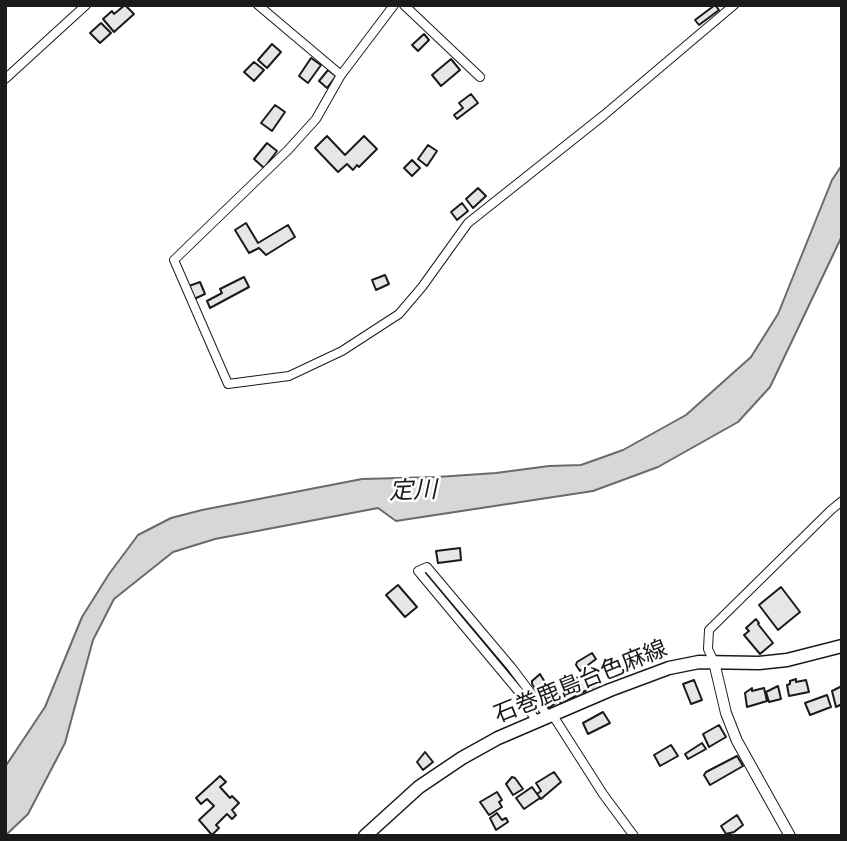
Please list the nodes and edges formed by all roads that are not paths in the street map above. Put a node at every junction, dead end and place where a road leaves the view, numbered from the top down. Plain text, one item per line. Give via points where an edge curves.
1 (86, 5) edge
2 (258, 5) edge
3 (394, 5) edge
4 (404, 5) edge
5 (734, 5) edge
6 (341, 75) junction
7 (480, 77) dead end
8 (5, 79) edge
9 (842, 501) edge
10 (842, 646) edge
11 (714, 662) junction
12 (546, 717) junction
13 (365, 836) edge
14 (634, 836) edge
15 (790, 836) edge

1 - 8 street
2 - 6 street
3 - 6 street
4 - 7 street
5 - 6 street via 468,223 399,314 342,351 289,376 228,384 174,260 288,150 316,118
9 - 11 street via 709,630 708,649
10 - 11 main road, 石巻鹿島台色麻線 via 787,660
11 - 12 main road, 石巻鹿島台色麻線 via 669,668
11 - 15 street via 737,741
12 - 12 street via 519,692 418,571 427,567 512,668
12 - 13 main road, 石巻鹿島台色麻線 via 440,771
12 - 14 street

